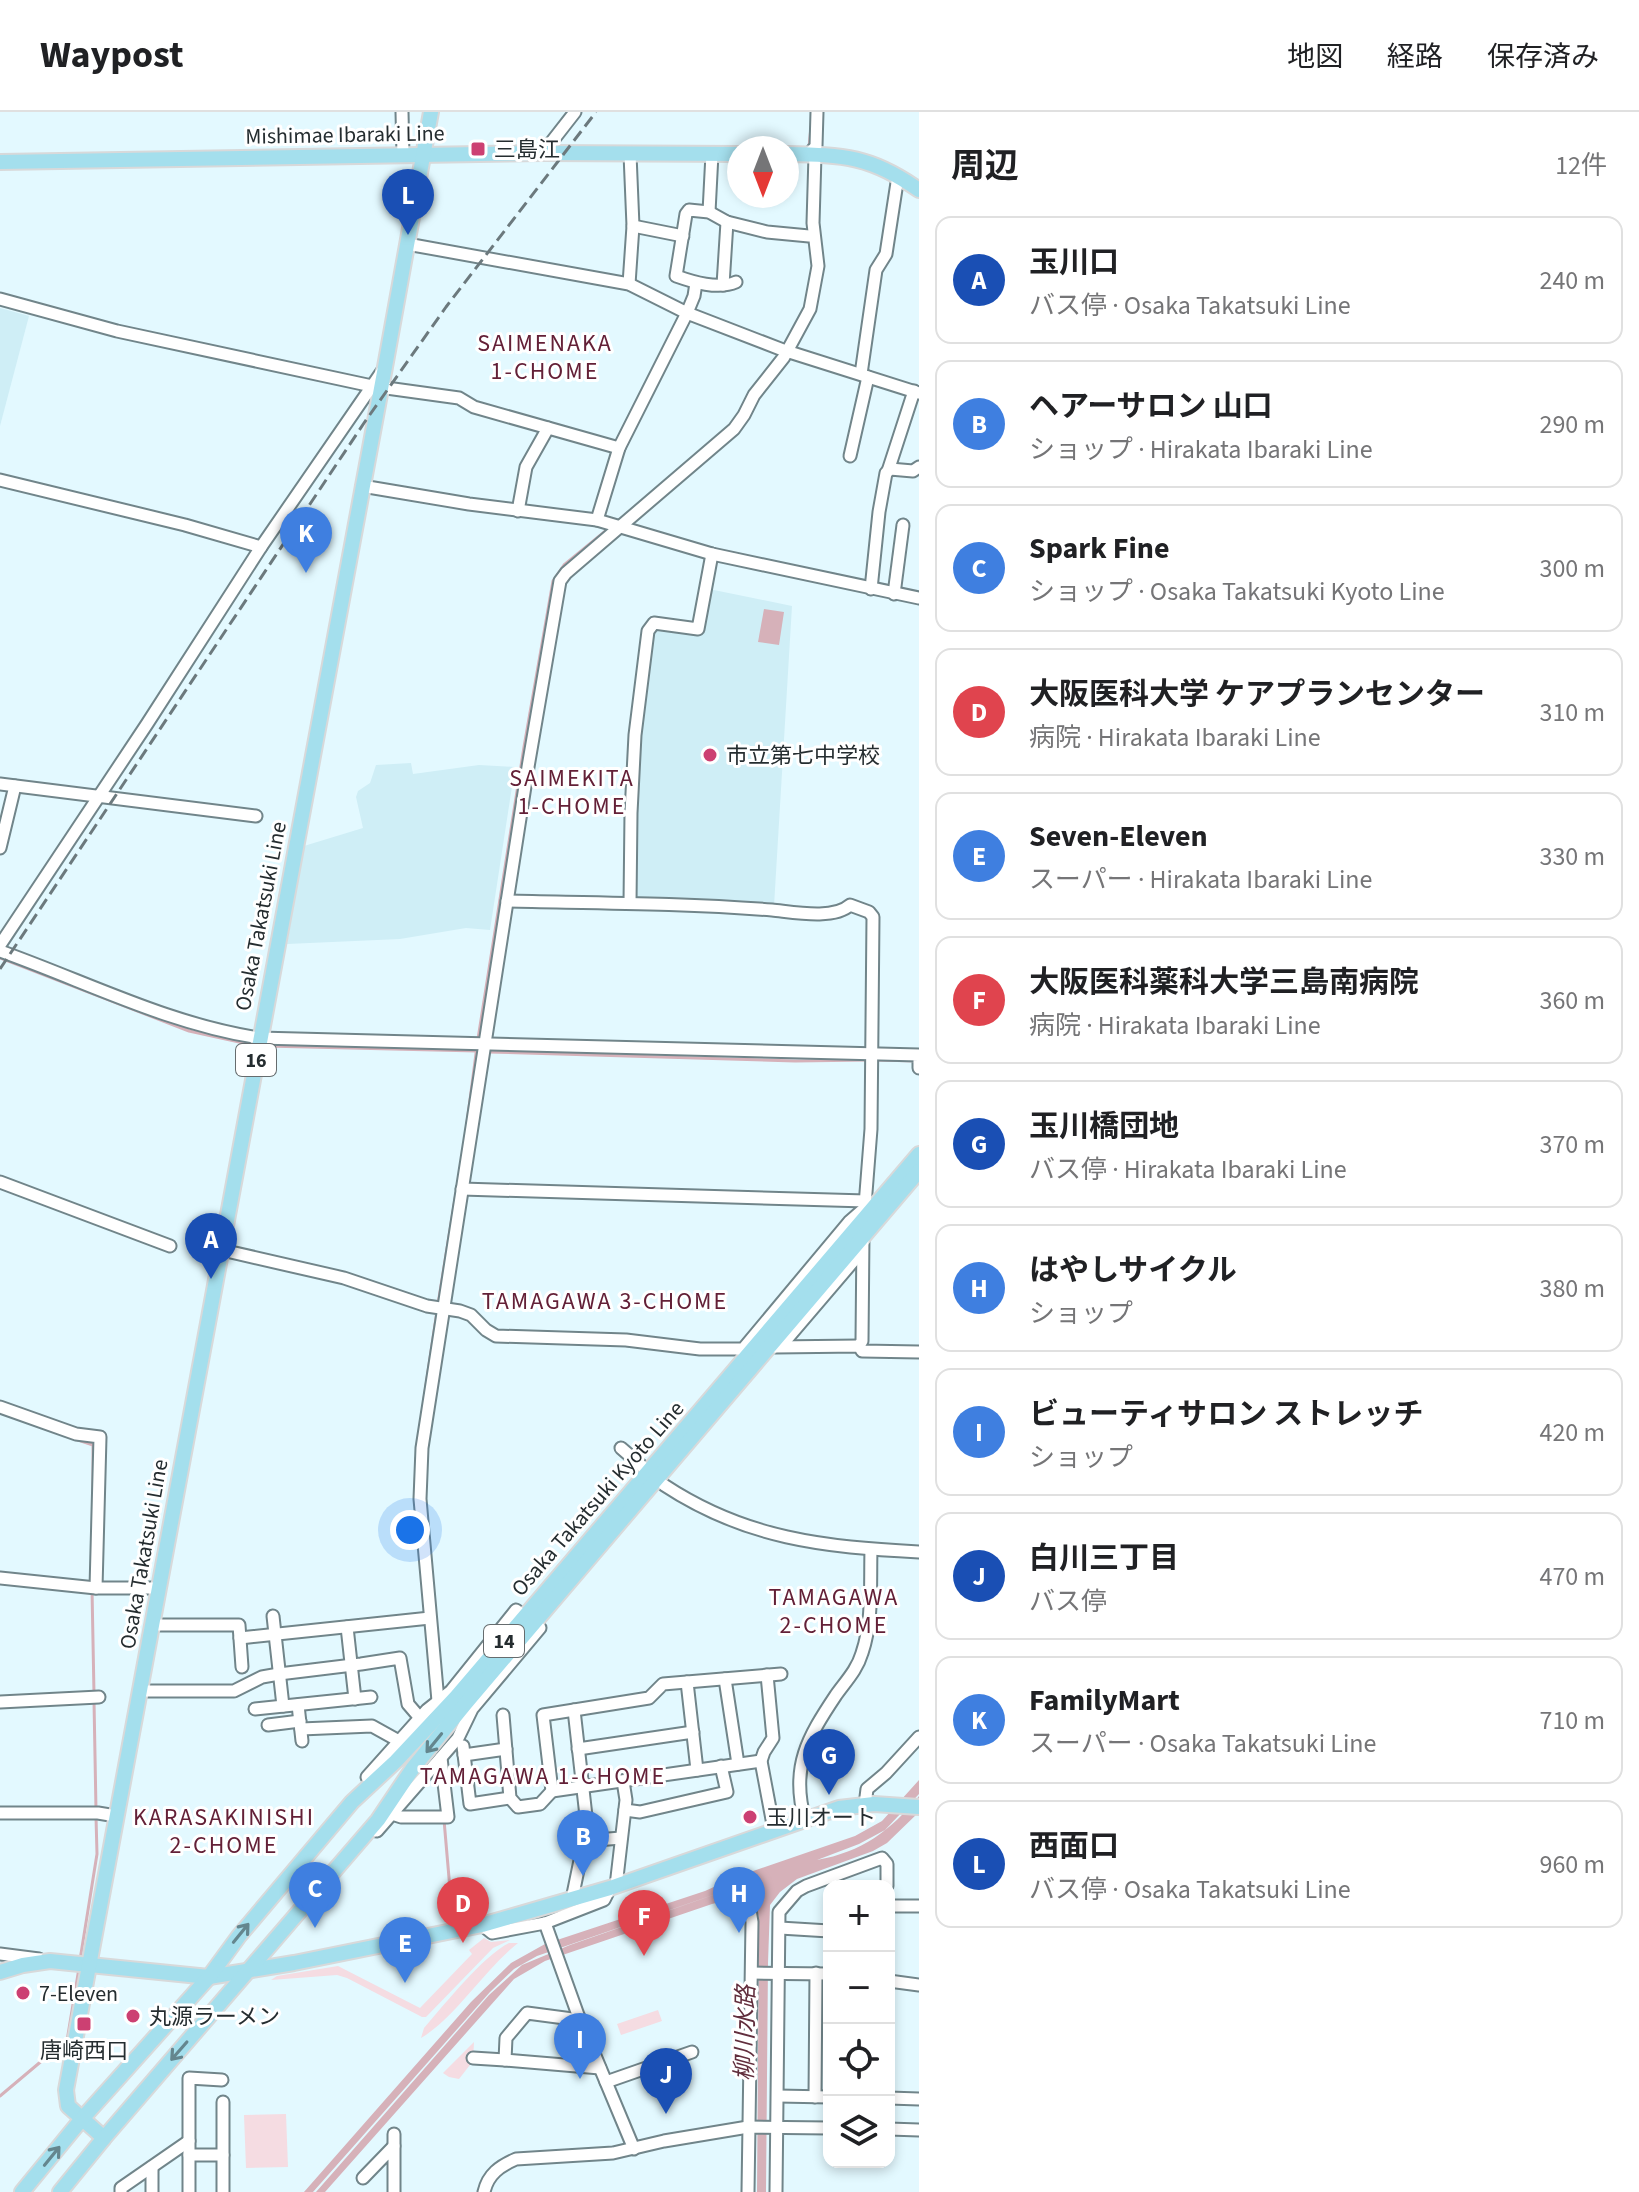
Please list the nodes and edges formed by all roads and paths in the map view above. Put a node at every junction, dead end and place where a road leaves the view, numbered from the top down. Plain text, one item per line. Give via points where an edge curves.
1 (402, 112) edge
2 (431, 112) edge
3 (575, 112) edge
4 (817, 112) edge
5 (543, 153) junction
6 (630, 154) junction
7 (712, 154) junction
8 (727, 154) edge
9 (799, 154) edge
10 (403, 155) junction
11 (423, 155) junction
12 (812, 155) junction
13 (0, 162) edge
14 (898, 176) junction
15 (919, 190) edge
16 (709, 212) junction
17 (727, 222) junction
18 (633, 226) junction
19 (683, 236) junction
20 (809, 236) dead end
21 (407, 244) junction
22 (736, 282) dead end
23 (696, 283) junction
24 (629, 284) junction
25 (723, 285) junction
26 (0, 299) edge
27 (687, 313) junction
28 (787, 351) junction
29 (865, 376) junction
30 (376, 387) junction
31 (916, 392) edge
32 (548, 428) junction
33 (619, 448) junction
34 (850, 456) dead end
35 (919, 467) edge
36 (888, 471) junction
37 (0, 480) edge
38 (362, 486) junction
39 (518, 511) junction
40 (597, 520) junction
41 (903, 525) dead end
42 (621, 527) junction
43 (261, 547) junction
44 (712, 554) junction
45 (871, 589) junction
46 (894, 594) junction
47 (919, 598) edge
48 (0, 784) edge
49 (15, 786) junction
50 (100, 796) junction
51 (256, 816) dead end
52 (0, 848) edge
53 (507, 901) junction
54 (630, 903) junction
55 (0, 948) edge
56 (259, 1038) junction
57 (485, 1044) junction
58 (872, 1054) junction
59 (919, 1068) edge
60 (919, 1154) edge
61 (919, 1171) edge
62 (0, 1182) edge
63 (462, 1189) junction
64 (865, 1210) junction
65 (862, 1244) junction
66 (170, 1246) dead end
67 (222, 1250) junction
68 (444, 1308) junction
69 (859, 1346) junction
70 (919, 1352) edge
71 (0, 1407) edge
72 (621, 1448) dead end
73 (644, 1468) dead end
74 (664, 1485) dead end
75 (871, 1550) junction
76 (919, 1552) edge
77 (0, 1578) edge
78 (96, 1588) junction
79 (159, 1588) junction
80 (520, 1613) dead end
81 (273, 1616) dead end
82 (430, 1618) junction
83 (152, 1625) junction
84 (537, 1626) dead end
85 (347, 1627) junction
86 (274, 1634) junction
87 (240, 1638) junction
88 (351, 1666) junction
89 (242, 1667) dead end
90 (279, 1674) junction
91 (781, 1674) dead end
92 (767, 1675) junction
93 (725, 1679) junction
94 (687, 1682) junction
95 (140, 1691) junction
96 (99, 1697) dead end
97 (371, 1697) dead end
98 (355, 1699) junction
99 (438, 1701) junction
100 (0, 1702) edge
101 (298, 1705) junction
102 (283, 1706) junction
103 (255, 1709) dead end
104 (574, 1710) junction
105 (503, 1715) dead end
106 (420, 1718) junction
107 (268, 1725) dead end
108 (301, 1730) junction
109 (693, 1732) junction
110 (919, 1737) edge
111 (399, 1741) junction
112 (506, 1749) junction
113 (578, 1749) junction
114 (441, 1758) junction
115 (761, 1761) junction
116 (738, 1764) junction
117 (721, 1766) junction
118 (697, 1770) junction
119 (367, 1777) dead end
120 (623, 1781) junction
121 (583, 1787) junction
122 (552, 1791) junction
123 (510, 1798) junction
124 (865, 1805) junction
125 (919, 1807) edge
126 (625, 1810) junction
127 (0, 1813) edge
128 (392, 1814) junction
129 (116, 1816) junction
130 (586, 1816) dead end
131 (805, 1820) junction
132 (774, 1830) junction
133 (621, 1838) junction
134 (348, 1854) junction
135 (887, 1880) edge
136 (613, 1887) junction
137 (572, 1899) junction
138 (749, 1903) dead end
139 (895, 1906) edge
140 (919, 1906) edge
141 (482, 1925) junction
142 (546, 1928) junction
143 (780, 1928) junction
144 (823, 1931) edge
145 (0, 1954) edge
146 (50, 1961) junction
147 (89, 1965) junction
148 (250, 1969) junction
149 (0, 1972) edge
150 (755, 1973) junction
151 (777, 1973) junction
152 (823, 1974) edge
153 (209, 1977) junction
154 (895, 1982) edge
155 (919, 1985) edge
156 (580, 2020) junction
157 (692, 2052) dead end
158 (473, 2058) dead end
159 (505, 2060) junction
160 (600, 2068) junction
161 (222, 2080) dead end
162 (606, 2082) junction
163 (778, 2096) junction
164 (815, 2097) junction
165 (823, 2097) edge
166 (895, 2098) edge
167 (919, 2099) edge
168 (223, 2102) dead end
169 (81, 2120) junction
170 (748, 2127) junction
171 (777, 2127) junction
172 (823, 2128) edge
173 (895, 2129) edge
174 (919, 2130) edge
175 (104, 2138) junction
176 (189, 2141) junction
177 (634, 2149) junction
178 (189, 2155) junction
179 (223, 2155) junction
180 (152, 2167) junction
181 (363, 2178) dead end
182 (22, 2192) edge
183 (60, 2192) edge
184 (121, 2192) edge
185 (152, 2192) edge
186 (189, 2192) edge
187 (223, 2192) edge
188 (394, 2192) edge
189 (484, 2192) edge
190 (748, 2192) edge
191 (776, 2192) edge

1 - 10 street
2 - 11 main road, Osaka Takatsuki Line / 16
3 - 5 street
4 - 12 street
5 - 6 main road, Mishimae Ibaraki Line
5 - 11 main road, Mishimae Ibaraki Line
6 - 7 main road, Mishimae Ibaraki Line
6 - 18 street
7 - 8 main road, Mishimae Ibaraki Line
7 - 16 street
9 - 12 main road
10 - 11 main road, Mishimae Ibaraki Line
10 - 13 main road, Mishimae Ibaraki Line
11 - 21 main road, Osaka Takatsuki Line / 16
12 - 14 main road via 868,161
12 - 28 street via 817,272 810,309
14 - 15 main road
14 - 29 street via 886,254 876,270
16 - 17 street
16 - 19 street via 689,210
17 - 20 street
17 - 25 street
18 - 19 street
18 - 24 street
19 - 23 street via 676,276
21 - 24 street
21 - 30 main road, Osaka Takatsuki Line / 16 via 385,367
22 - 25 street
23 - 25 street
23 - 27 street
24 - 27 street
26 - 30 street via 117,331
27 - 28 street
27 - 33 street
28 - 29 street
28 - 42 street via 734,429
29 - 31 street
29 - 34 street
30 - 32 street via 459,398
30 - 38 main road, Osaka Takatsuki Line / 16
30 - 43 street
31 - 36 street
32 - 33 street
32 - 39 street via 526,467
33 - 40 street
35 - 36 street
36 - 45 street
37 - 43 street
38 - 39 street
38 - 56 main road, Osaka Takatsuki Line / 16
39 - 40 street
40 - 42 street
41 - 46 street
42 - 44 street
42 - 53 street via 560,581
43 - 50 street
44 - 45 street
44 - 54 street via 698,629 654,623 648,631 635,735
45 - 46 street
46 - 47 street
48 - 49 street
49 - 50 street
49 - 52 street
50 - 51 street
50 - 55 street
53 - 54 street
53 - 57 street
54 - 58 street via 814,914 850,905 869,912
55 - 56 street via 179,1020
56 - 57 street
56 - 67 main road, Osaka Takatsuki Line / 16
57 - 58 street
57 - 63 street
58 - 59 street via 919,1055
58 - 64 street
60 - 64 main road, Osaka Takatsuki Kyoto Line / 14
61 - 65 main road, Osaka Takatsuki Kyoto Line / 14
62 - 66 street
63 - 64 street
63 - 68 street
64 - 65 street
64 - 68 street via 849,1222 743,1349 496,1336 471,1315
153 -> 64 main road, Osaka Takatsuki Kyoto Line / 14 via 352,1802 456,1697
65 - 69 street
65 - 69 street via 778,1346
65 -> 134 main road, Osaka Takatsuki Kyoto Line / 14 via 466,1703
67 - 68 street
67 - 79 main road, Osaka Takatsuki Line / 16
68 - 82 street via 420,1468
69 - 70 street via 862,1351
71 - 78 street via 76,1434 100,1437
72 - 73 street
74 - 75 street via 710,1513 745,1526
75 - 76 street
75 - 131 street via 862,1655 801,1760 799,1791
77 - 78 street
78 - 79 street
79 - 83 main road, Osaka Takatsuki Line / 16
80 - 99 street via 516,1610
81 - 86 street
82 - 85 street
82 - 99 street
83 - 87 street via 239,1625
83 - 95 main road, Osaka Takatsuki Line / 16
84 - 114 street
85 - 86 street
85 - 88 street
86 - 87 street
86 - 90 street
87 - 89 street
88 - 90 street
88 - 98 street
88 - 106 street via 400,1658 408,1704
90 - 95 street via 234,1691
90 - 102 street
91 - 92 street
92 - 93 street
92 - 115 street via 773,1738
93 - 94 street
93 - 116 street
94 - 104 street via 663,1684 649,1698
94 - 109 street
95 - 129 main road, Osaka Takatsuki Line / 16
96 - 100 street
97 - 98 street
98 - 101 street
99 - 106 street
101 - 102 street
101 - 108 street
102 - 103 street
104 - 113 street
104 - 122 street via 543,1715
105 - 112 street
106 - 111 street
107 - 108 street
108 - 111 street via 372,1726
109 - 113 street
109 - 118 street
110 - 124 street via 867,1789
111 - 119 street
112 - 123 street
112 - 123 street via 464,1750 470,1804
113 - 121 street
114 - 128 street
114 - 128 street via 448,1817
115 - 116 street
115 - 132 street
116 - 117 street
117 - 118 street
117 - 126 street via 727,1792 640,1812
118 - 120 street
120 - 121 street
120 - 126 street
121 - 122 street
121 - 130 street
122 - 123 street via 540,1804 518,1807
124 - 125 main road
124 - 131 main road
126 - 133 street
127 - 129 street
128 - 134 street
129 - 147 main road, Osaka Takatsuki Line / 16
131 - 132 main road
132 - 136 main road
133 - 136 street
133 - 137 street via 584,1841
134 - 148 main road, Osaka Takatsuki Kyoto Line / 14
135 - 143 street via 882,1858 806,1886 779,1912
136 - 137 main road
136 - 142 street via 604,1900
137 - 141 main road
138 - 150 street
139 - 140 street
141 - 142 street via 492,1933
141 - 148 main road
142 - 156 street
143 - 144 street
143 - 151 street
145 - 146 street
146 - 147 main road
146 - 149 main road
147 - 153 main road
147 - 169 main road, Osaka Takatsuki Line / 16 via 66,2090 68,2106
148 - 153 main road
148 -> 175 main road, Osaka Takatsuki Kyoto Line / 14
150 - 151 street
150 - 170 street
151 - 152 street
151 - 163 street
152 - 164 street
153 - 169 main road, Osaka Takatsuki Kyoto Line / 14
154 - 155 street
156 - 159 street via 527,2013 506,2038
156 - 160 street
157 - 162 street
158 - 159 street
159 - 160 street
160 - 162 street
161 - 176 street via 189,2078
162 - 177 street
163 - 164 street
163 - 171 street
164 - 165 street
166 - 167 street
168 - 179 street
169 - 175 main road, Osaka Takatsuki Line / 16
182 -> 169 main road, Osaka Takatsuki Kyoto Line / 14
170 - 171 street
170 - 177 street
170 - 190 street
171 - 172 street
171 - 191 street
173 - 174 street
175 - 183 main road, Osaka Takatsuki Kyoto Line / 14
176 - 178 street
176 - 180 street
177 - 189 street via 516,2159 492,2174
178 - 179 street
178 - 186 street
179 - 187 street
180 - 184 street
180 - 185 street
181 - 188 street via 394,2140

